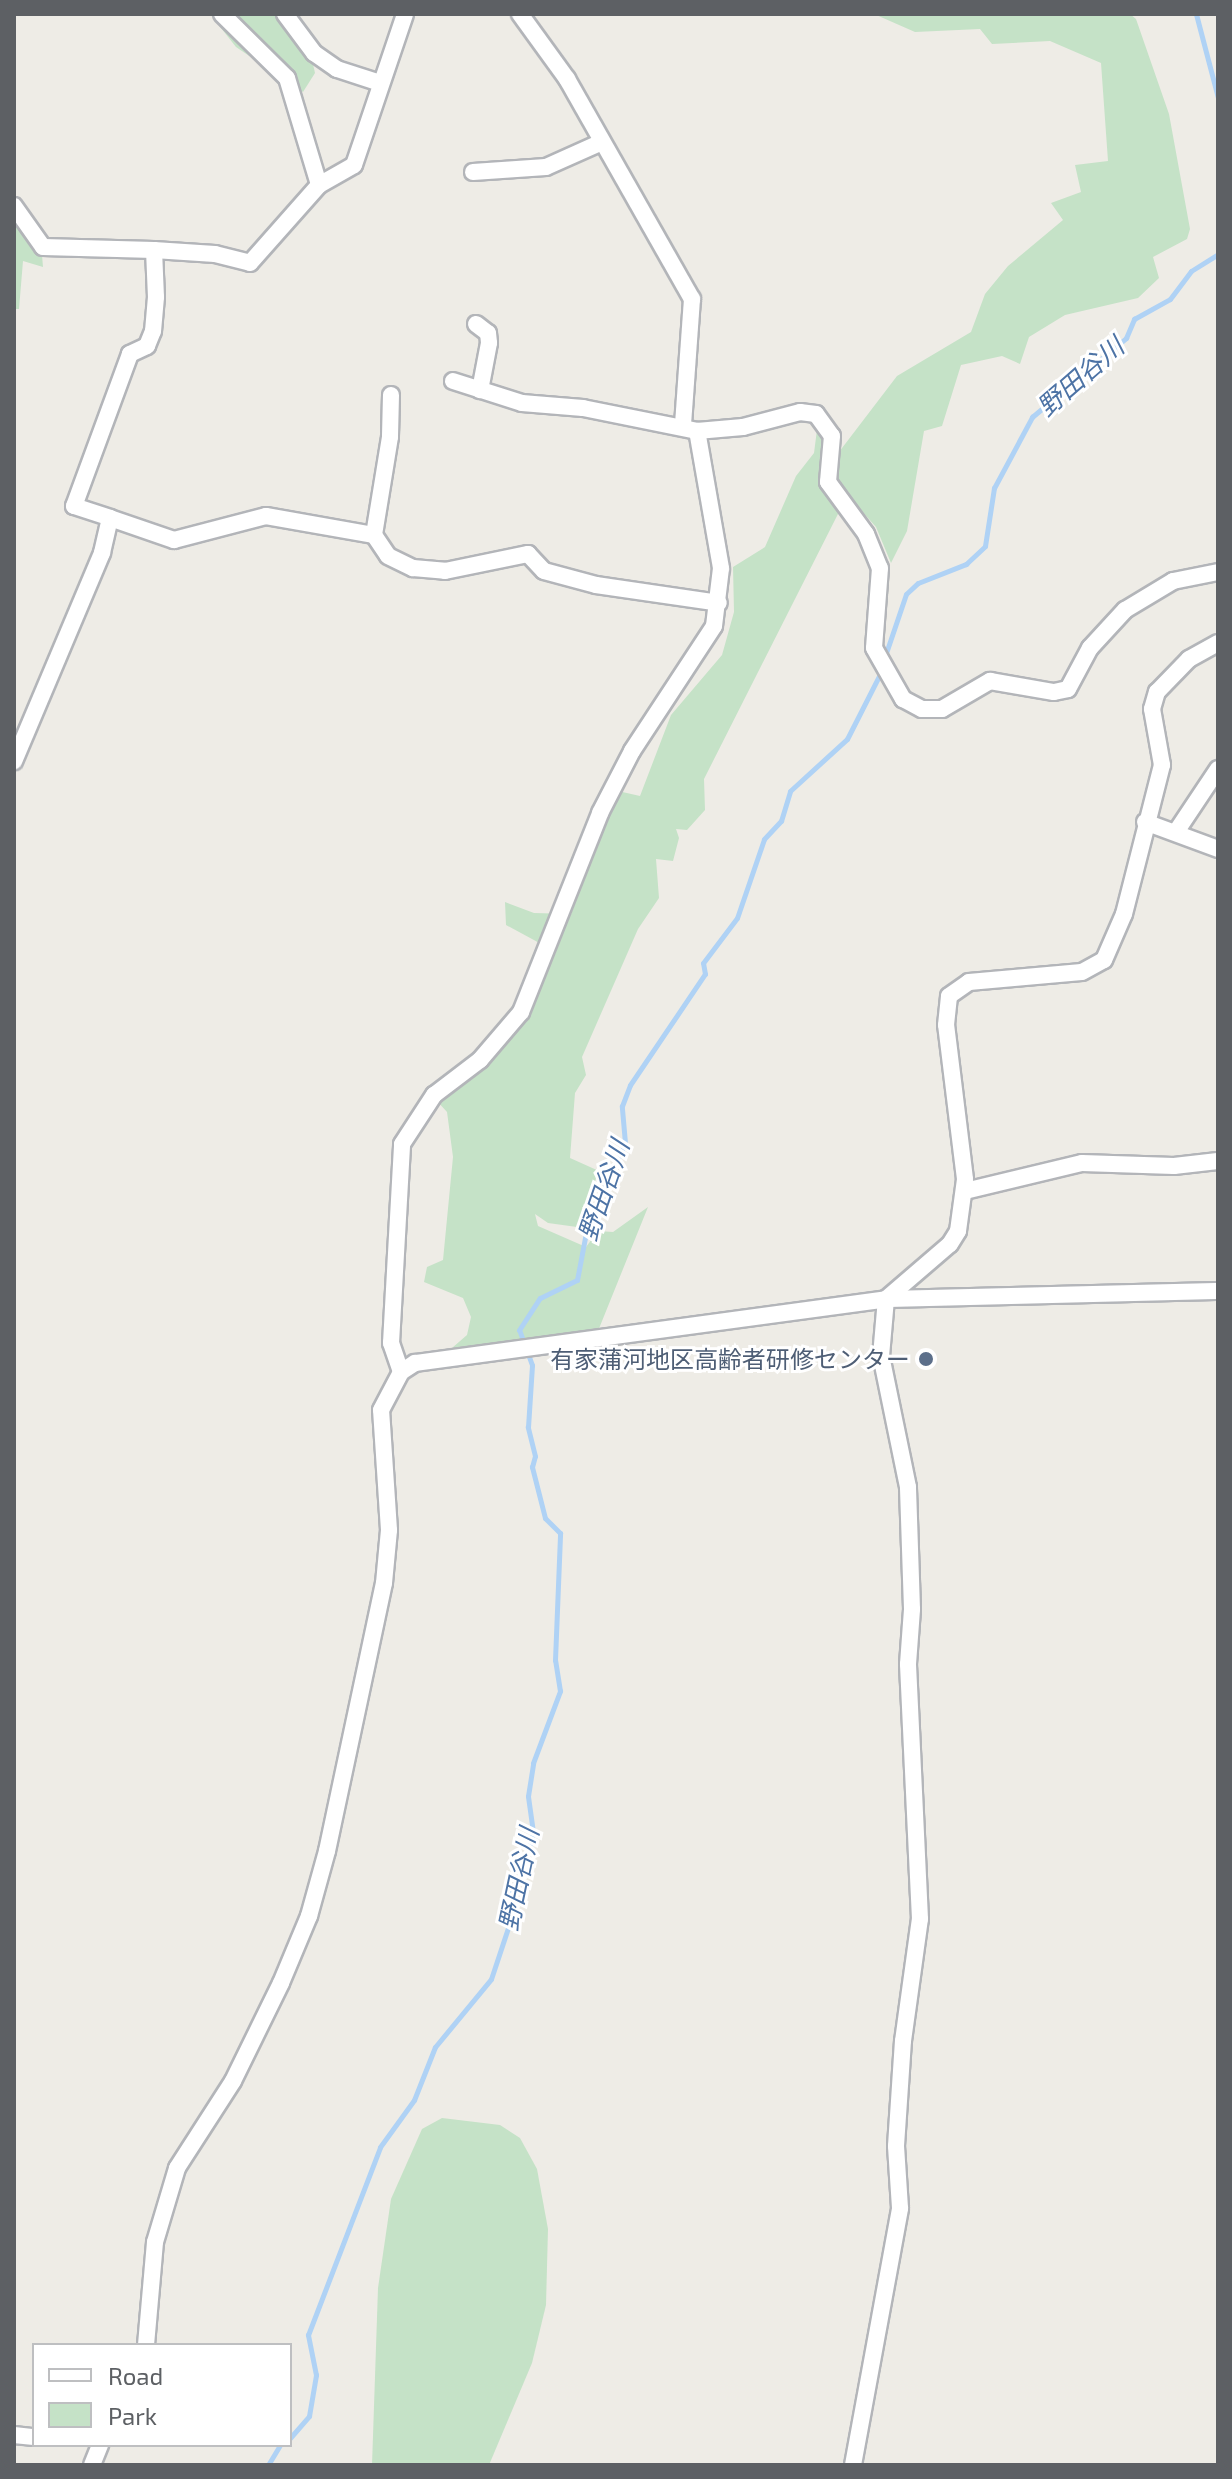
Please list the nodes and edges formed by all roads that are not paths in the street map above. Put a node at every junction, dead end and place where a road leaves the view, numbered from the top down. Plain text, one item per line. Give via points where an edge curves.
1 (222, 14) edge
2 (285, 14) edge
3 (405, 14) edge
4 (520, 14) edge
5 (380, 83) junction
6 (602, 142) junction
7 (473, 172) dead end
8 (319, 185) junction
9 (14, 206) edge
10 (154, 250) junction
11 (476, 324) dead end
12 (453, 381) dead end
13 (480, 390) junction
14 (391, 395) dead end
15 (690, 428) junction
16 (110, 518) junction
17 (374, 535) junction
18 (1218, 572) edge
19 (719, 603) junction
20 (1218, 643) edge
21 (14, 761) edge
22 (1218, 769) edge
23 (1145, 822) junction
24 (1176, 832) junction
25 (1218, 849) edge
26 (1218, 1161) edge
27 (965, 1191) junction
28 (1218, 1291) edge
29 (886, 1299) junction
30 (401, 1372) junction
31 (146, 2343) edge
32 (853, 2465) edge

1 - 8 street via 287,78
2 - 5 street via 314,53 337,69
3 - 5 street
4 - 6 street
5 - 8 street via 354,165
6 - 7 street via 546,167
6 - 15 street via 692,299
8 - 10 street via 250,263 215,254
9 - 10 street via 43,247
10 - 16 street via 153,331 147,346 130,354 74,506
11 - 13 street via 488,333 489,343
12 - 13 street
13 - 15 street via 522,403
14 - 17 street via 390,437
15 - 18 street via 743,427 800,412 822,419 832,436 828,482 866,534 880,568 872,629 878,658 903,699 932,710 990,681 1061,692 1074,685 1090,648 1125,610 1173,581
15 - 19 street via 721,568
16 - 17 street via 174,540 266,516
16 - 21 street via 102,553
17 - 19 street via 388,556 413,568 445,571 528,554 544,571 596,585
19 - 30 street via 707,645 632,751 600,813 521,1012 480,1060 434,1095 402,1144 391,1343
20 - 23 street via 1166,678 1157,692 1152,709 1162,765
22 - 24 street
23 - 24 street
23 - 27 street via 1124,914 1104,960 1082,972 969,982 949,996 946,1025
24 - 25 street
26 - 27 street via 1174,1166 1082,1163
27 - 29 street via 950,1244
28 - 29 street
29 - 30 street via 425,1361
29 - 32 street via 881,1356 908,1487 908,1664 920,1919 903,2041 896,2146 900,2208
30 - 31 street via 381,1410 389,1530 384,1583 327,1851 309,1916 281,1983 233,2081 177,2168 163,2206

